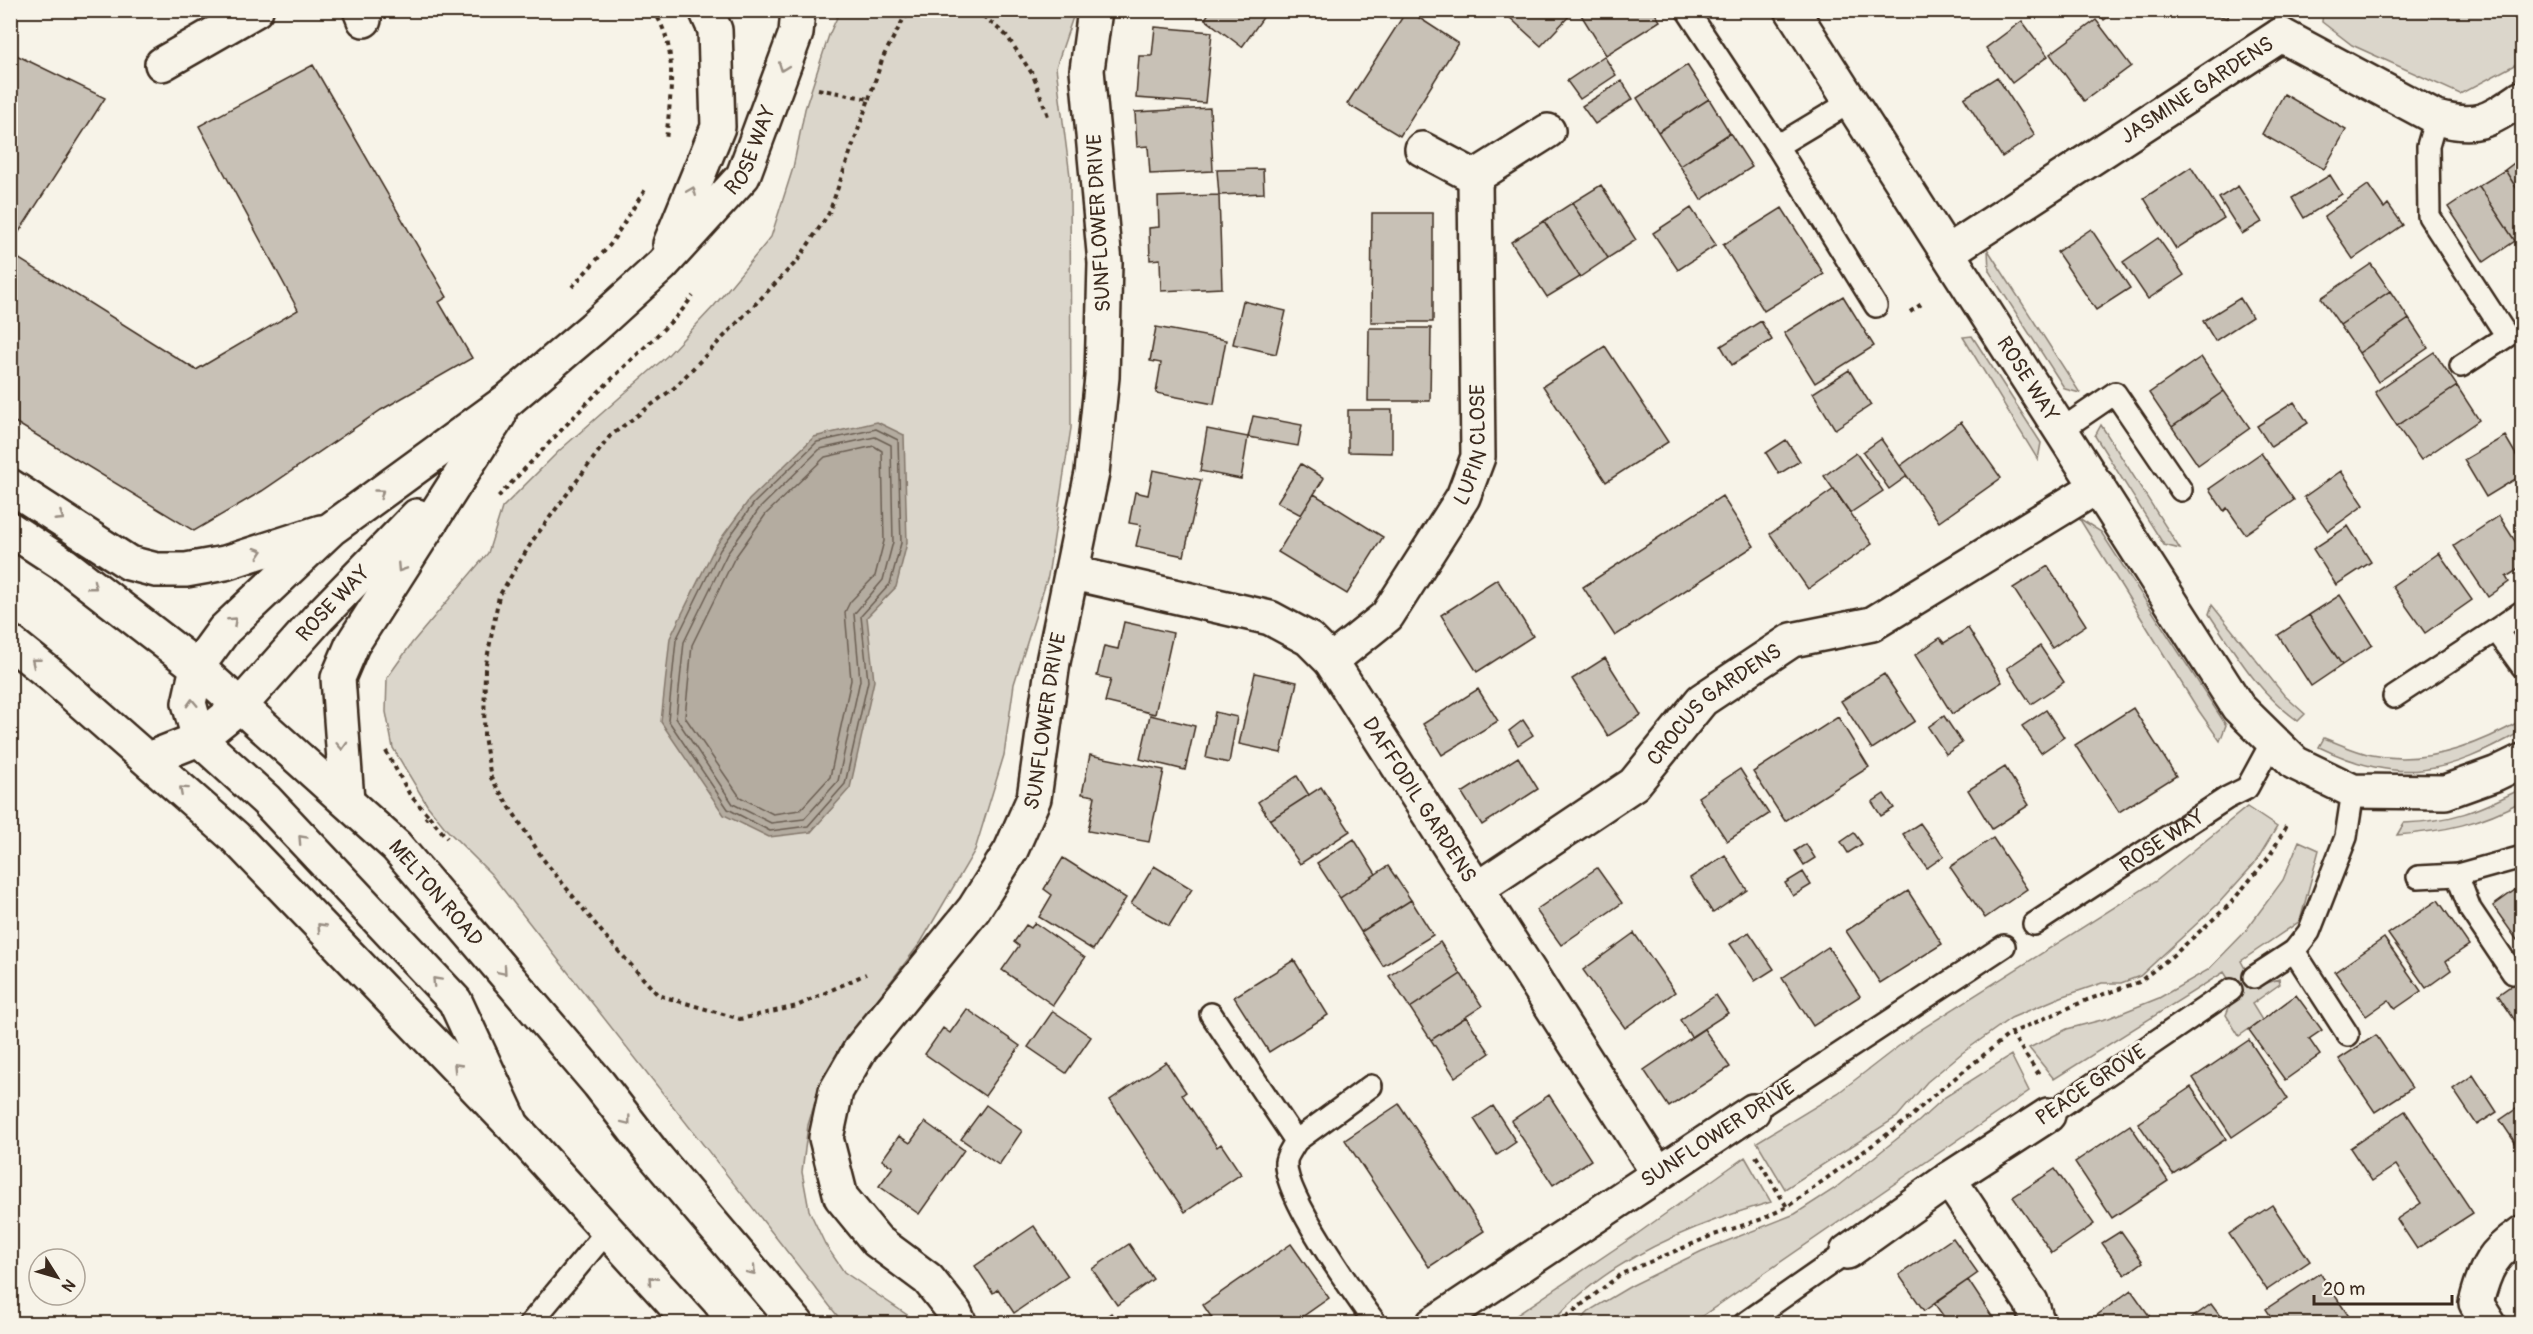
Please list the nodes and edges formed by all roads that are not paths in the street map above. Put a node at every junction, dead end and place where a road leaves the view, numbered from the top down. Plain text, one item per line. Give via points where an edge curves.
1 (256, 10) edge
2 (706, 10) edge
3 (798, 10) edge
4 (1095, 10) edge
5 (1687, 10) edge
6 (1792, 10) edge
7 (2284, 23) edge
8 (162, 64) dead end
9 (1852, 101) junction
10 (2521, 103) edge
11 (2436, 118) junction
12 (1548, 131) dead end
13 (1777, 146) junction
14 (1422, 149) dead end
15 (1475, 177) junction
16 (1948, 252) junction
17 (662, 265) junction
18 (1876, 306) dead end
19 (2461, 366) dead end
20 (508, 400) junction
21 (2061, 430) junction
22 (467, 466) junction
23 (10, 486) edge
24 (2098, 486) junction
25 (2181, 490) dead end
26 (10, 529) edge
27 (331, 529) junction
28 (1073, 573) junction
29 (2523, 612) edge
30 (2496, 630) junction
31 (10, 642) edge
32 (1331, 661) junction
33 (2523, 666) edge
34 (197, 668) junction
35 (2394, 696) dead end
36 (240, 706) junction
37 (200, 739) junction
38 (2272, 741) junction
39 (148, 759) junction
40 (2523, 761) edge
41 (2353, 791) junction
42 (347, 801) junction
43 (2523, 857) edge
44 (2457, 875) junction
45 (2418, 877) dead end
46 (1477, 890) junction
47 (2034, 924) dead end
48 (2004, 946) dead end
49 (2294, 951) junction
50 (2513, 973) dead end
51 (2254, 977) dead end
52 (2231, 990) dead end
53 (1211, 1014) dead end
54 (2348, 1035) dead end
55 (1371, 1086) dead end
56 (2054, 1111) joint
57 (1744, 1117) joint
58 (512, 1125) junction
59 (1296, 1141) junction
60 (1658, 1173) junction
61 (1949, 1179) junction
62 (607, 1231) junction
63 (2523, 1233) edge
64 (1847, 1252) joint
65 (530, 1323) edge
66 (692, 1323) edge
67 (796, 1323) edge
68 (960, 1323) edge
69 (1376, 1323) edge
70 (1433, 1323) edge
71 (1744, 1323) edge
72 (2038, 1323) edge
73 (2489, 1323) edge

1 - 8 street
17 -> 2 street, ROSE WAY via 718,127 716,30
3 -> 17 street, ROSE WAY via 796,33 743,176
4 - 28 street, SUNFLOWER DRIVE via 1087,70 1100,191 1105,308 1096,435
5 - 13 lane
6 - 9 street, ROSE WAY
7 - 11 street, JASMINE GARDENS
7 - 16 street, JASMINE GARDENS
9 - 13 lane
9 - 16 street, ROSE WAY
10 - 11 street, JASMINE GARDENS via 2488,121 2459,124
11 - 19 lane via 2428,146 2429,216 2507,336
12 - 15 street
13 - 18 lane
14 - 15 street
15 - 32 street, LUPIN CLOSE via 1478,457 1463,497 1387,616
16 - 21 street, ROSE WAY
17 - 20 street, ROSE WAY
20 - 22 street, ROSE WAY
27 -> 20 street, ROSE WAY
21 - 24 street, ROSE WAY
21 - 25 lane via 2115,393
22 - 36 street, ROSE WAY via 319,617
22 -> 42 street, ROSE WAY via 352,645 338,678
23 -> 27 street, ROSE WAY via 129,563 156,570 186,570 225,563
24 - 38 street, ROSE WAY via 2238,707
24 - 46 street, CROCUS GARDENS via 1872,624 1792,640 1702,700 1634,784
26 -> 34 street, MELTON ROAD via 65,565
34 -> 27 street, ROSE WAY via 224,630
28 - 32 street, DAFFODIL GARDENS via 1270,618 1310,639
28 - 68 street, SUNFLOWER DRIVE via 1053,662 1034,798 1028,813 1011,850 974,909 861,1048 836,1091 826,1138 841,1197 877,1241 928,1279
29 - 30 lane
30 - 33 lane
30 - 35 lane
39 -> 31 street
32 - 46 street, DAFFODIL GARDENS
34 - 36 street, MELTON ROAD
37 -> 34 street, ROSE WAY via 189,703
36 - 37 street, ROSE WAY
36 - 42 street, MELTON ROAD
37 - 39 street, ROSE WAY
58 -> 37 street via 455,1001 266,800
38 - 41 street, ROSE WAY via 2295,763
38 - 47 lane, ROSE WAY via 2247,788
58 -> 39 street via 235,837
40 - 41 street, ROSE WAY via 2445,792
41 - 49 lane via 2346,837 2332,876 2309,932
42 -> 67 street, MELTON ROAD via 396,846
43 - 44 lane
44 - 45 lane
44 - 50 lane via 2470,909
46 - 60 street, DAFFODIL GARDENS
48 - 57 lane, SUNFLOWER DRIVE
49 - 51 lane
49 - 54 lane
52 - 56 lane, PEACE GROVE
53 - 59 lane
55 - 59 lane
56 - 61 street, PEACE GROVE
57 - 60 street, SUNFLOWER DRIVE
58 - 62 street
59 - 69 lane via 1286,1162 1293,1196
60 - 70 street, SUNFLOWER DRIVE
61 - 64 street, PEACE GROVE
61 - 72 street via 2031,1302
62 - 65 lane
66 -> 62 street
63 - 73 street via 2506,1244 2484,1272 2476,1302
64 - 71 lane, PEACE GROVE

